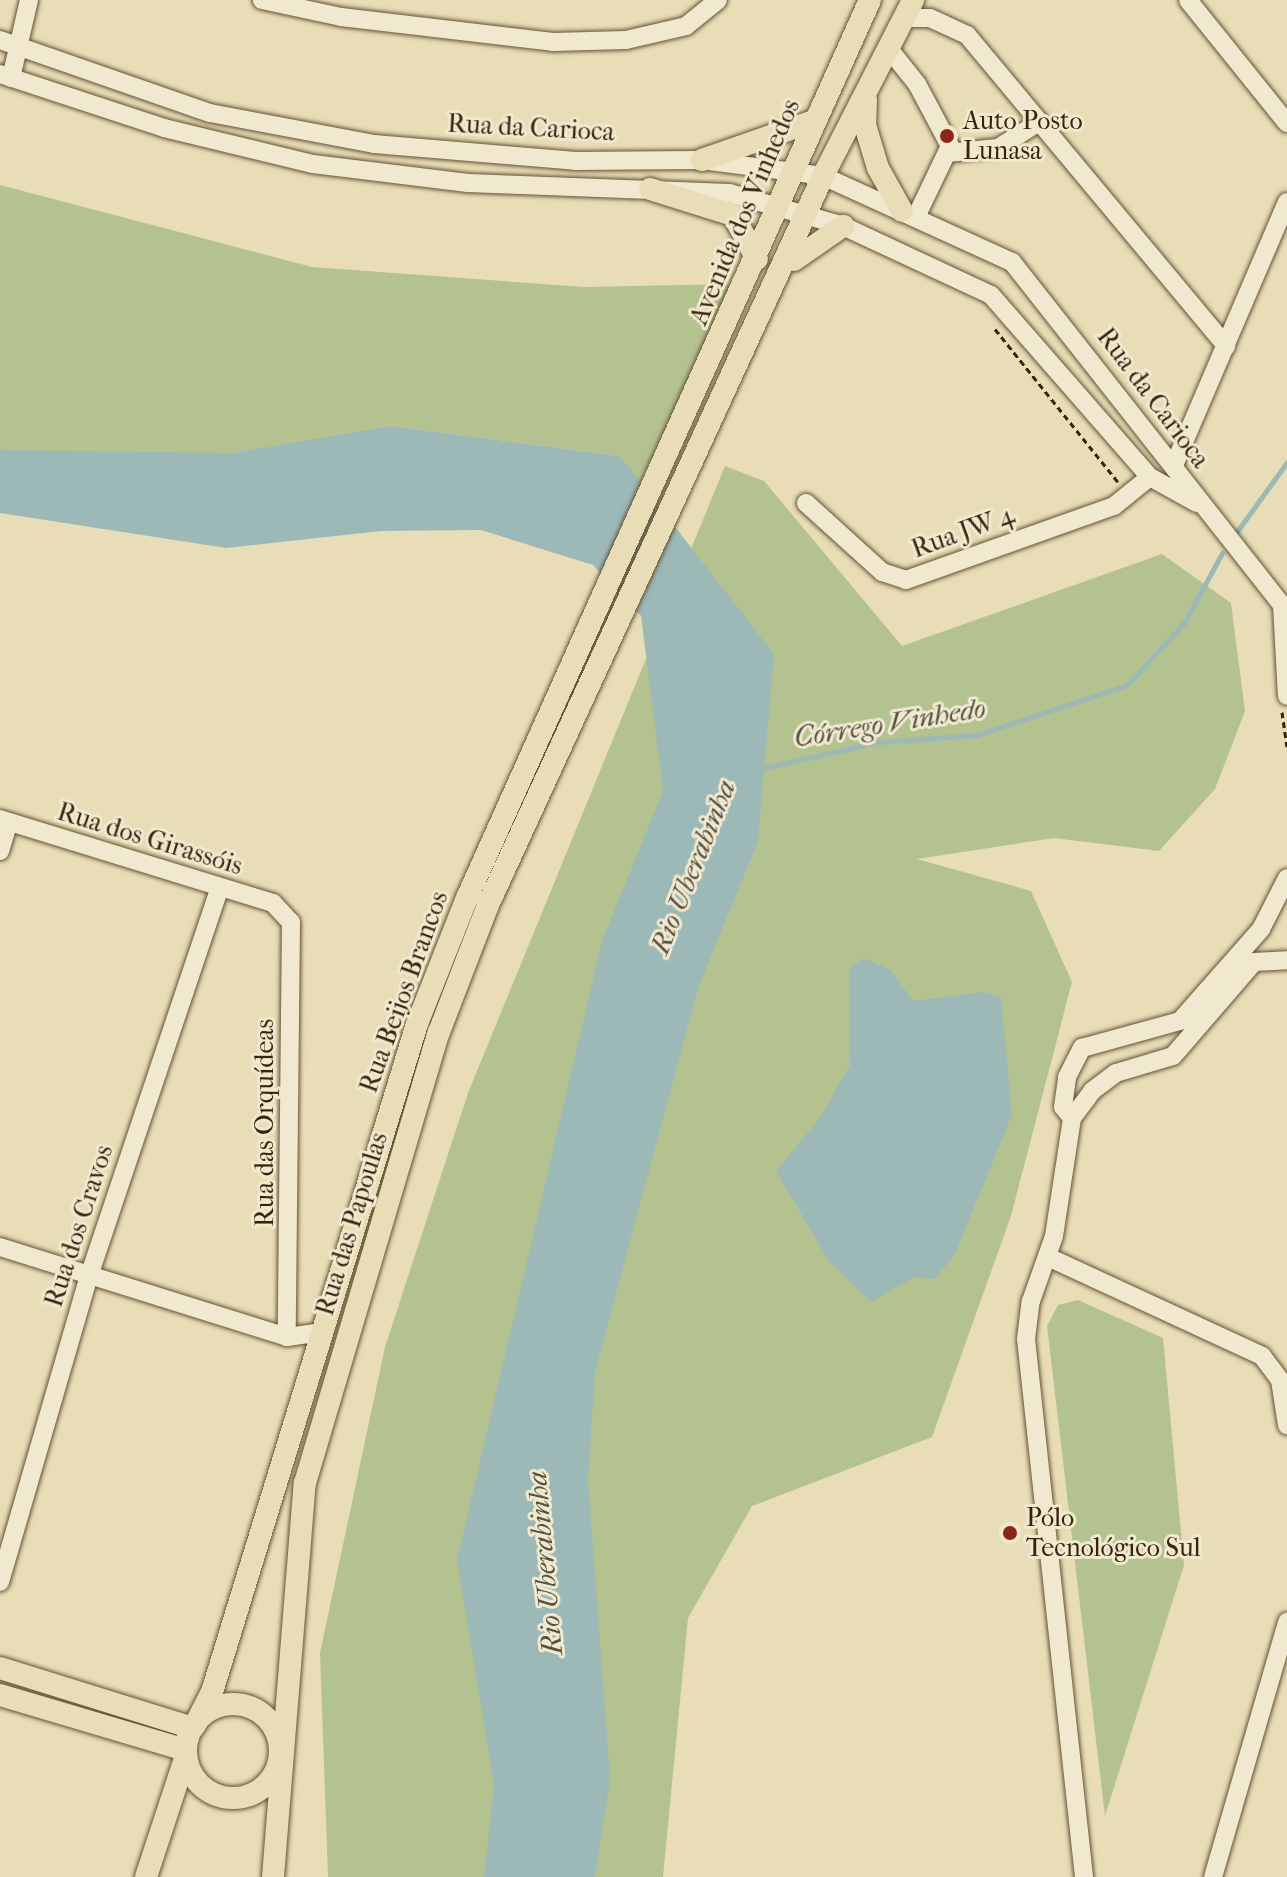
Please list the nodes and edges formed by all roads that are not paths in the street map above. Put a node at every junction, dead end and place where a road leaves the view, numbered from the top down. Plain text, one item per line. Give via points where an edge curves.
1 (29, 0) edge
2 (262, 0) edge
3 (718, 0) edge
4 (870, 0) edge
5 (1188, 0) edge
6 (909, 9) edge
7 (0, 40) edge
8 (20, 48) junction
9 (889, 49) junction
10 (5, 76) edge
11 (867, 91) junction
12 (816, 120) junction
13 (1039, 122) junction
14 (1287, 123) edge
15 (947, 153) junction
16 (702, 160) junction
17 (792, 170) junction
18 (823, 176) junction
19 (650, 189) junction
20 (1287, 202) edge
21 (777, 206) junction
22 (909, 214) junction
23 (808, 216) junction
24 (843, 226) junction
25 (757, 259) junction
26 (784, 269) junction
27 (1042, 297) junction
28 (1019, 323) junction
29 (1080, 344) junction
30 (1226, 346) junction
31 (1058, 369) junction
32 (1175, 463) junction
33 (1147, 480) junction
34 (806, 503) dead end
35 (1200, 506) junction
36 (1285, 609) edge
37 (597, 611) joint
38 (1287, 696) edge
39 (4, 820) edge
40 (0, 851) edge
41 (1287, 878) edge
42 (219, 889) junction
43 (284, 911) joint
44 (1287, 960) edge
45 (1222, 987) junction
46 (1072, 1118) junction
47 (0, 1247) edge
48 (1048, 1257) junction
49 (89, 1276) junction
50 (322, 1332) junction
51 (287, 1337) junction
52 (1287, 1425) edge
53 (0, 1582) edge
54 (1287, 1622) edge
55 (0, 1668) edge
56 (0, 1695) edge
57 (194, 1726) junction
58 (186, 1752) junction
59 (281, 1753) junction
60 (146, 1877) edge
61 (273, 1877) edge
62 (1084, 1877) edge
63 (1213, 1877) edge

1 - 8 street
2 - 3 street via 341,17 553,42 626,40 686,26
4 - 12 main road, Avenida dos Vinhedos
5 - 14 street
6 - 9 main road
6 - 13 street via 967,35
7 - 8 street, Rua da Carioca
8 - 10 street
8 - 16 street, Rua da Carioca via 210,113 374,144 575,161
9 - 11 main road
9 - 15 street via 946,129
10 - 19 street, Rua da Carioca via 164,128 313,164 468,183
11 - 18 main road
11 - 22 main road via 865,125
12 - 16 main road
12 - 17 main road, Avenida dos Vinhedos
13 - 15 street via 998,148
13 - 30 street
15 - 22 street
16 - 17 street, Rua da Carioca
17 - 18 street, Rua da Carioca
17 - 21 main road, Avenida dos Vinhedos
18 - 22 street, Rua da Carioca
18 - 23 main road
19 - 21 street, Rua da Carioca via 729,193
19 - 25 main road via 733,215
20 - 30 street
21 - 23 street, Rua da Carioca
21 - 25 main road, Avenida dos Vinhedos
22 - 27 street, Rua da Carioca via 1012,262
23 - 24 street, Rua da Carioca
23 - 26 main road
24 - 26 main road via 813,240
24 - 28 street, Rua da Carioca via 991,295
25 - 37 main road, Avenida dos Vinhedos
26 - 59 main road, Rua das Papoulas via 488,905 439,1032 305,1483
27 - 28 street via 1036,315
27 - 29 street, Rua da Carioca
28 - 31 street, Rua da Carioca
29 - 31 street via 1063,351
29 - 32 street, Rua da Carioca
30 - 32 street
31 - 33 street, Rua da Carioca
32 - 35 street, Rua da Carioca
33 - 34 street, Rua JW 4 via 1114,506 906,580 882,572
33 - 35 street, Rua da Carioca
35 - 36 street via 1262,573
36 - 38 street
37 - 50 main road, Rua Beijos Brancos via 417,1024
39 - 40 street
39 - 42 street, Rua dos Girassóis
41 - 45 street
42 - 43 street, Rua dos Girassóis
42 - 49 street, Rua dos Cravos
43 - 51 street, Rua das Orquídeas via 291,938
44 - 45 street via 1254,962
45 - 46 street via 1173,1056 1107,1078
45 - 46 street via 1171,1027 1109,1035 1082,1048 1067,1077 1063,1107
46 - 48 street
47 - 49 street
48 - 52 street via 1262,1356 1280,1380
48 - 62 street via 1026,1339
49 - 51 street
49 - 53 street, Rua dos Cravos
50 - 51 street
50 - 57 main road, Rua Beijos Brancos via 212,1692
54 - 63 street
55 - 57 main road
56 - 58 main road
57 - 58 main road
57 - 59 main road via 217,1707 253,1708 268,1719
58 - 59 main road via 201,1786 234,1799 266,1785
58 - 60 main road
59 - 61 main road, Rua das Papoulas

